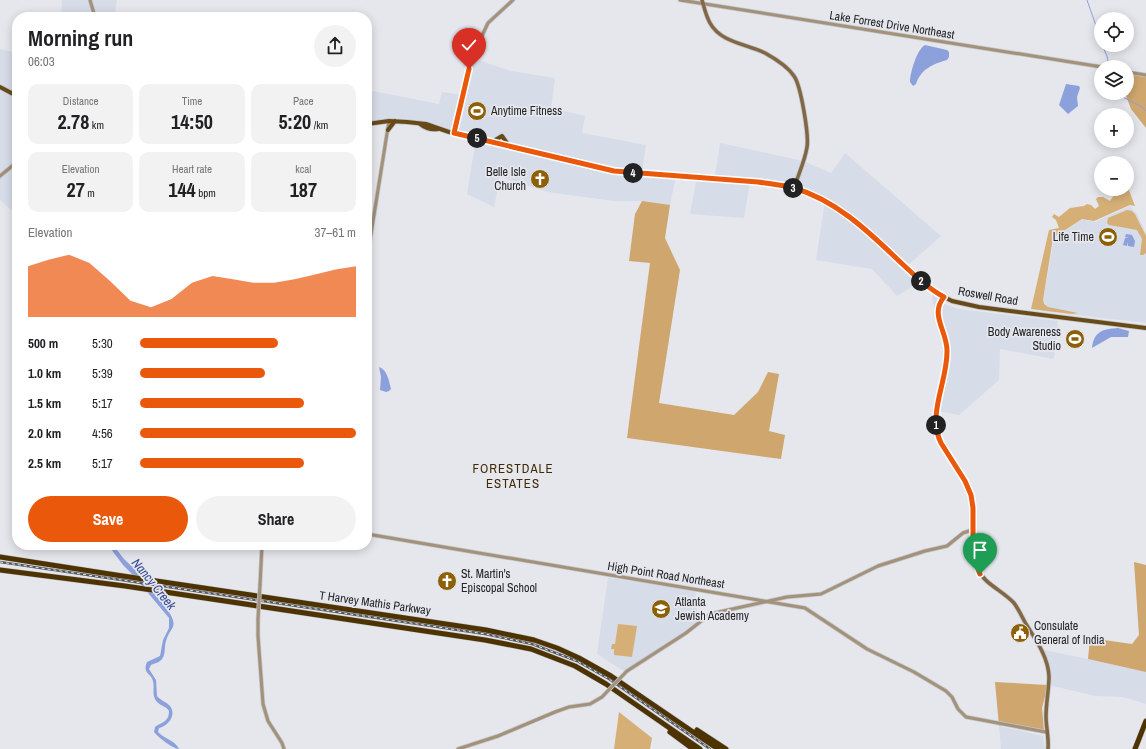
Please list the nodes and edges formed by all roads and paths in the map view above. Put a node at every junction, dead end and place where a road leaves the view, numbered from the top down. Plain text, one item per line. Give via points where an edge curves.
1 (90, 0) edge
2 (513, 0) edge
3 (680, 0) edge
4 (702, 2) edge
5 (94, 12) edge
6 (1094, 66) edge
7 (1134, 73) edge
8 (1146, 75) edge
9 (0, 87) edge
10 (12, 93) edge
11 (389, 121) junction
12 (395, 121) junction
13 (372, 123) edge
14 (388, 130) junction
15 (454, 133) junction
16 (492, 142) junction
17 (509, 146) junction
18 (12, 166) edge
19 (0, 176) edge
20 (794, 188) junction
21 (372, 229) edge
22 (944, 297) junction
23 (1146, 328) edge
24 (972, 530) junction
25 (372, 535) edge
26 (262, 550) edge
27 (0, 557) edge
28 (0, 570) edge
29 (767, 601) junction
30 (625, 697) junction
31 (677, 720) junction
32 (1146, 721) edge
33 (1146, 724) edge
34 (1046, 732) junction
35 (1049, 748) edge
36 (284, 749) edge
37 (458, 749) edge
38 (693, 749) edge
39 (700, 749) edge
40 (718, 749) edge
41 (726, 749) edge
42 (1136, 749) edge
43 (1139, 749) edge

1 - 5 street
2 - 15 street via 488,23 478,44 469,69
3 - 4 street, Lake Forrest Drive Northeast
4 - 6 street, Lake Forrest Drive Northeast
4 - 20 main road via 710,24 720,35 771,57 796,79 808,142
7 - 8 street
9 - 10 main road
11 - 12 main road, Roswell Road
11 - 13 main road, Roswell Road
11 - 14 street
12 - 14 main road
12 - 15 main road, Roswell Road via 429,125
14 - 21 street
15 - 16 main road, Roswell Road
16 - 17 main road, Roswell Road
16 - 17 main road via 502,136
17 - 20 main road, Roswell Road via 614,171 758,182
18 - 19 street
20 - 22 main road, Roswell Road via 824,201 853,219 928,287
22 - 23 main road, Roswell Road via 979,307
22 - 24 main road via 937,311 947,352 936,424 941,443 970,491 973,508
24 - 29 street via 963,532 947,546 878,566 820,594
24 - 34 main road via 973,556 980,574 1015,605 1044,656 1048,676
25 - 29 street, High Point Road Northeast
26 - 36 street, bridge via 258,636 263,704 268,721
27 - 31 highway, T Harvey Mathis Parkway via 528,638 590,663
28 - 30 highway, T Harvey Mathis Parkway via 125,586 519,646 575,666
29 - 34 street, High Point Road Northeast via 808,609 867,649 946,691 969,719
29 - 37 street, bridge via 707,615 686,633 627,671 602,697 590,704 563,709 498,736
30 - 38 highway
30 - 39 highway, T Harvey Mathis Parkway
31 - 40 highway, T Harvey Mathis Parkway
31 - 41 highway via 686,723
32 - 42 highway
33 - 43 highway
34 - 35 main road

